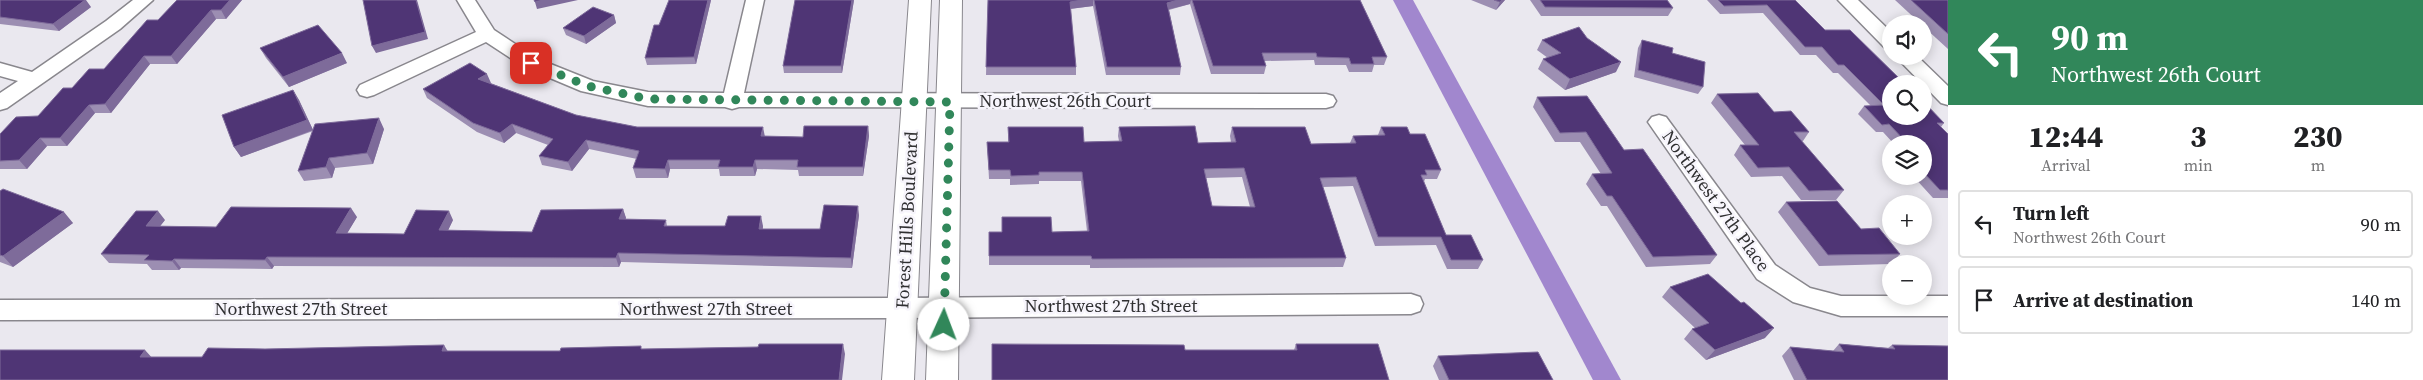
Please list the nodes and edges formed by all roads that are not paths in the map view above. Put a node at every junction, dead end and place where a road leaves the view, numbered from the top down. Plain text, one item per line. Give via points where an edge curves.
1 (144, 0) edge
2 (466, 0) edge
3 (755, 0) edge
4 (920, 0) edge
5 (951, 0) edge
6 (1847, 0) edge
7 (487, 34) junction
8 (1882, 34) edge
9 (1914, 65) edge
10 (0, 69) edge
11 (34, 79) junction
12 (367, 90) dead end
13 (1948, 98) edge
14 (1326, 101) dead end
15 (732, 102) junction
16 (914, 102) junction
17 (950, 102) junction
18 (0, 103) edge
19 (1659, 122) dead end
20 (1411, 304) dead end
21 (1948, 306) edge
22 (944, 307) junction
23 (902, 308) junction
24 (0, 310) edge
25 (898, 380) edge
26 (942, 380) edge

1 - 11 street
2 - 7 street
3 - 15 street
4 - 16 street, Forest Hills Boulevard
5 - 17 street
6 - 8 street
7 - 12 street
7 - 15 street, Northwest 26th Court via 531,63 588,86 648,99
9 - 13 street
10 - 11 street
11 - 18 street
14 - 17 street, Northwest 26th Court
15 - 16 street, Northwest 26th Court
16 - 17 street, Northwest 26th Court
16 - 23 street, Forest Hills Boulevard
17 - 22 street
19 - 21 street, Northwest 27th Place via 1766,272 1773,277 1802,295 1841,306
20 - 22 street, Northwest 27th Street
22 - 23 street, Northwest 27th Street
22 - 26 street
23 - 24 street, Northwest 27th Street
23 - 25 street, Forest Hills Boulevard

